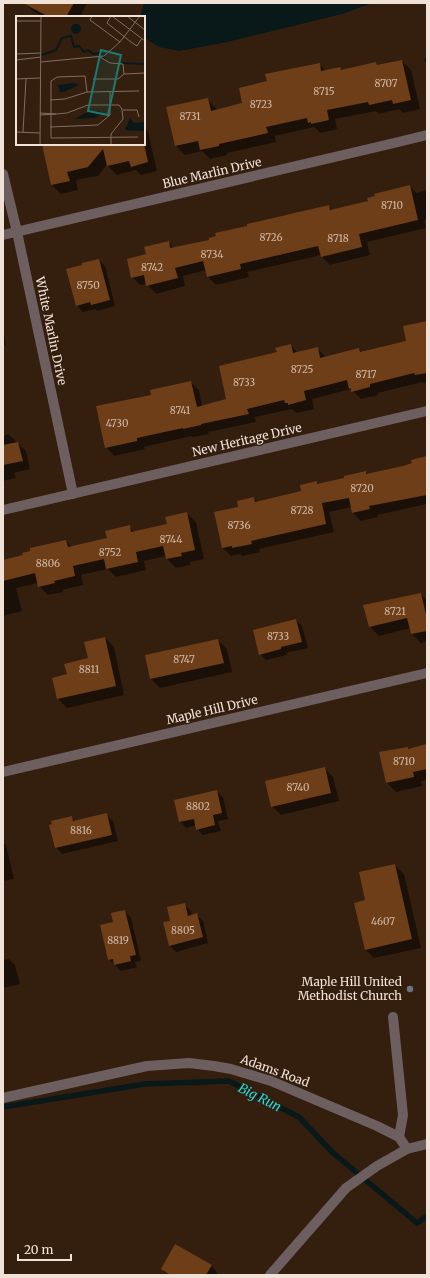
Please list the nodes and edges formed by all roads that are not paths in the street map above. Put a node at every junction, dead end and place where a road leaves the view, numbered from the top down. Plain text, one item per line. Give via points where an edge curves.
1 (427, 134) edge
2 (3, 174) edge
3 (17, 232) junction
4 (3, 235) edge
5 (427, 411) edge
6 (73, 494) junction
7 (3, 510) edge
8 (427, 673) edge
9 (3, 772) edge
10 (393, 1017) dead end
11 (3, 1098) edge
12 (399, 1137) junction
13 (427, 1144) edge
14 (407, 1149) junction
15 (270, 1275) edge

1 - 3 street, Blue Marlin Drive
2 - 3 street, White Marlin Drive
3 - 4 street, Blue Marlin Drive
3 - 6 street, White Marlin Drive
5 - 6 street, New Heritage Drive
6 - 7 street, New Heritage Drive
8 - 9 street, Maple Hill Drive
10 - 12 street via 403,1115
11 - 12 street, Adams Road via 147,1066 189,1063 231,1069 271,1081
12 - 14 street, Adams Road
13 - 14 street
14 - 15 street via 376,1166 346,1188

